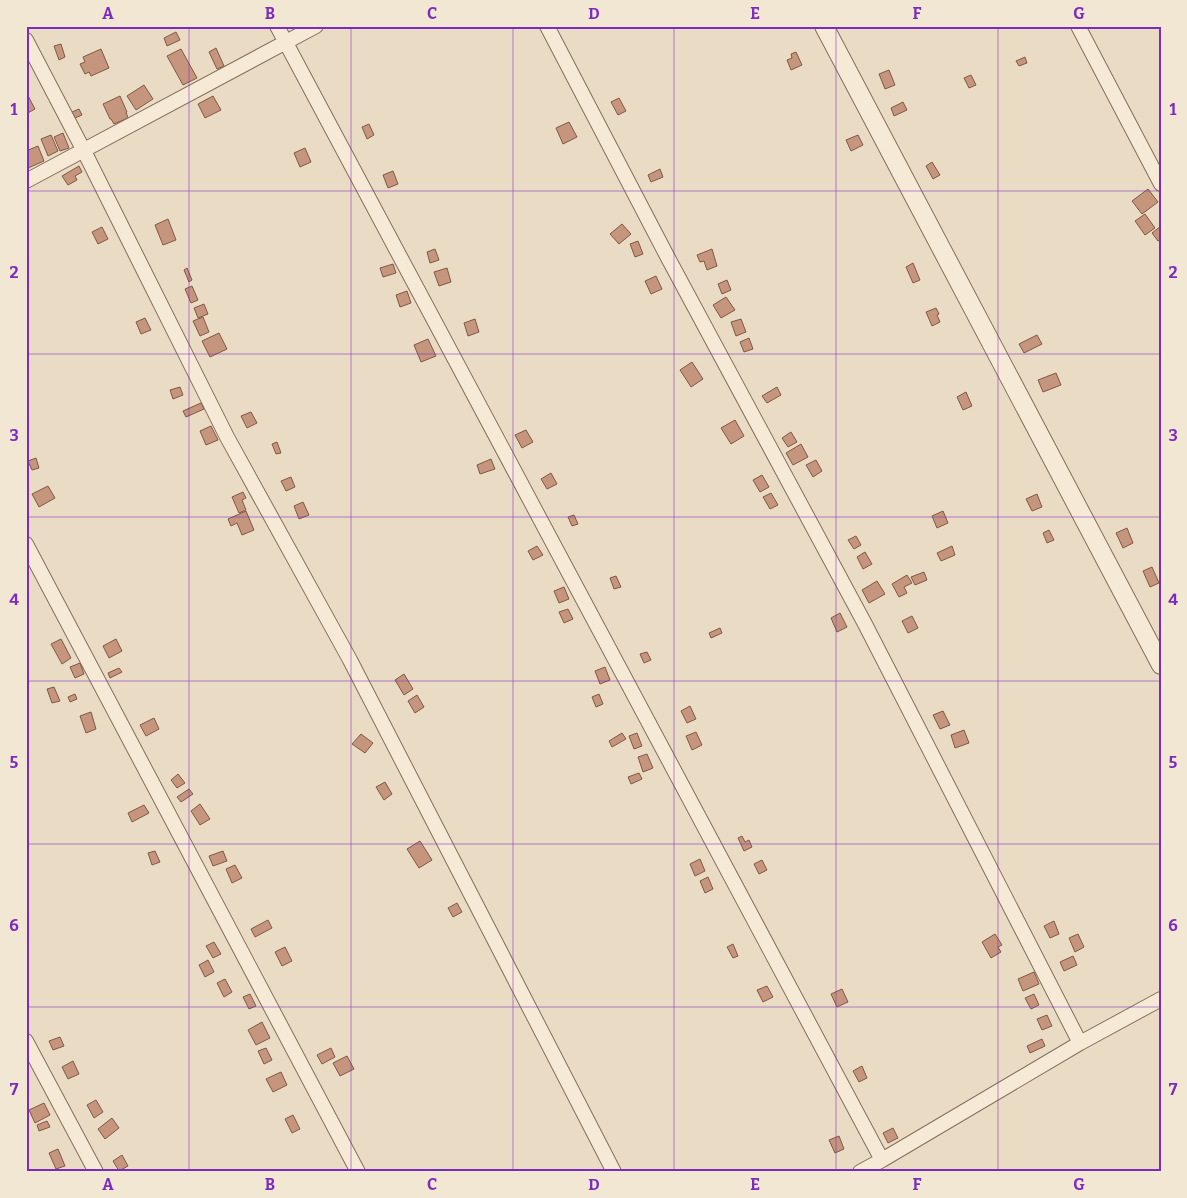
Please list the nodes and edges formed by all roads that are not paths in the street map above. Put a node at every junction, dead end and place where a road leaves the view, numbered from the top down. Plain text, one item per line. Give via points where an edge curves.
1 (277, 26) edge
2 (316, 26) edge
3 (546, 26) edge
4 (824, 26) edge
5 (1078, 26) edge
6 (26, 40) edge
7 (286, 43) junction
8 (84, 151) junction
9 (26, 181) edge
10 (1161, 184) edge
11 (26, 544) edge
12 (1161, 665) edge
13 (1161, 999) edge
14 (26, 1041) edge
15 (1080, 1043) junction
16 (882, 1160) junction
17 (96, 1172) edge
18 (358, 1172) edge
19 (614, 1172) edge
20 (860, 1172) edge

1 - 7 street
2 - 7 street
3 - 15 street via 865,624
4 - 12 street
5 - 10 street
6 - 8 street
7 - 8 street
7 - 16 street
8 - 9 street
8 - 19 street via 226,438 354,668
11 - 18 street
13 - 15 street
14 - 17 street
15 - 16 street
16 - 20 street

